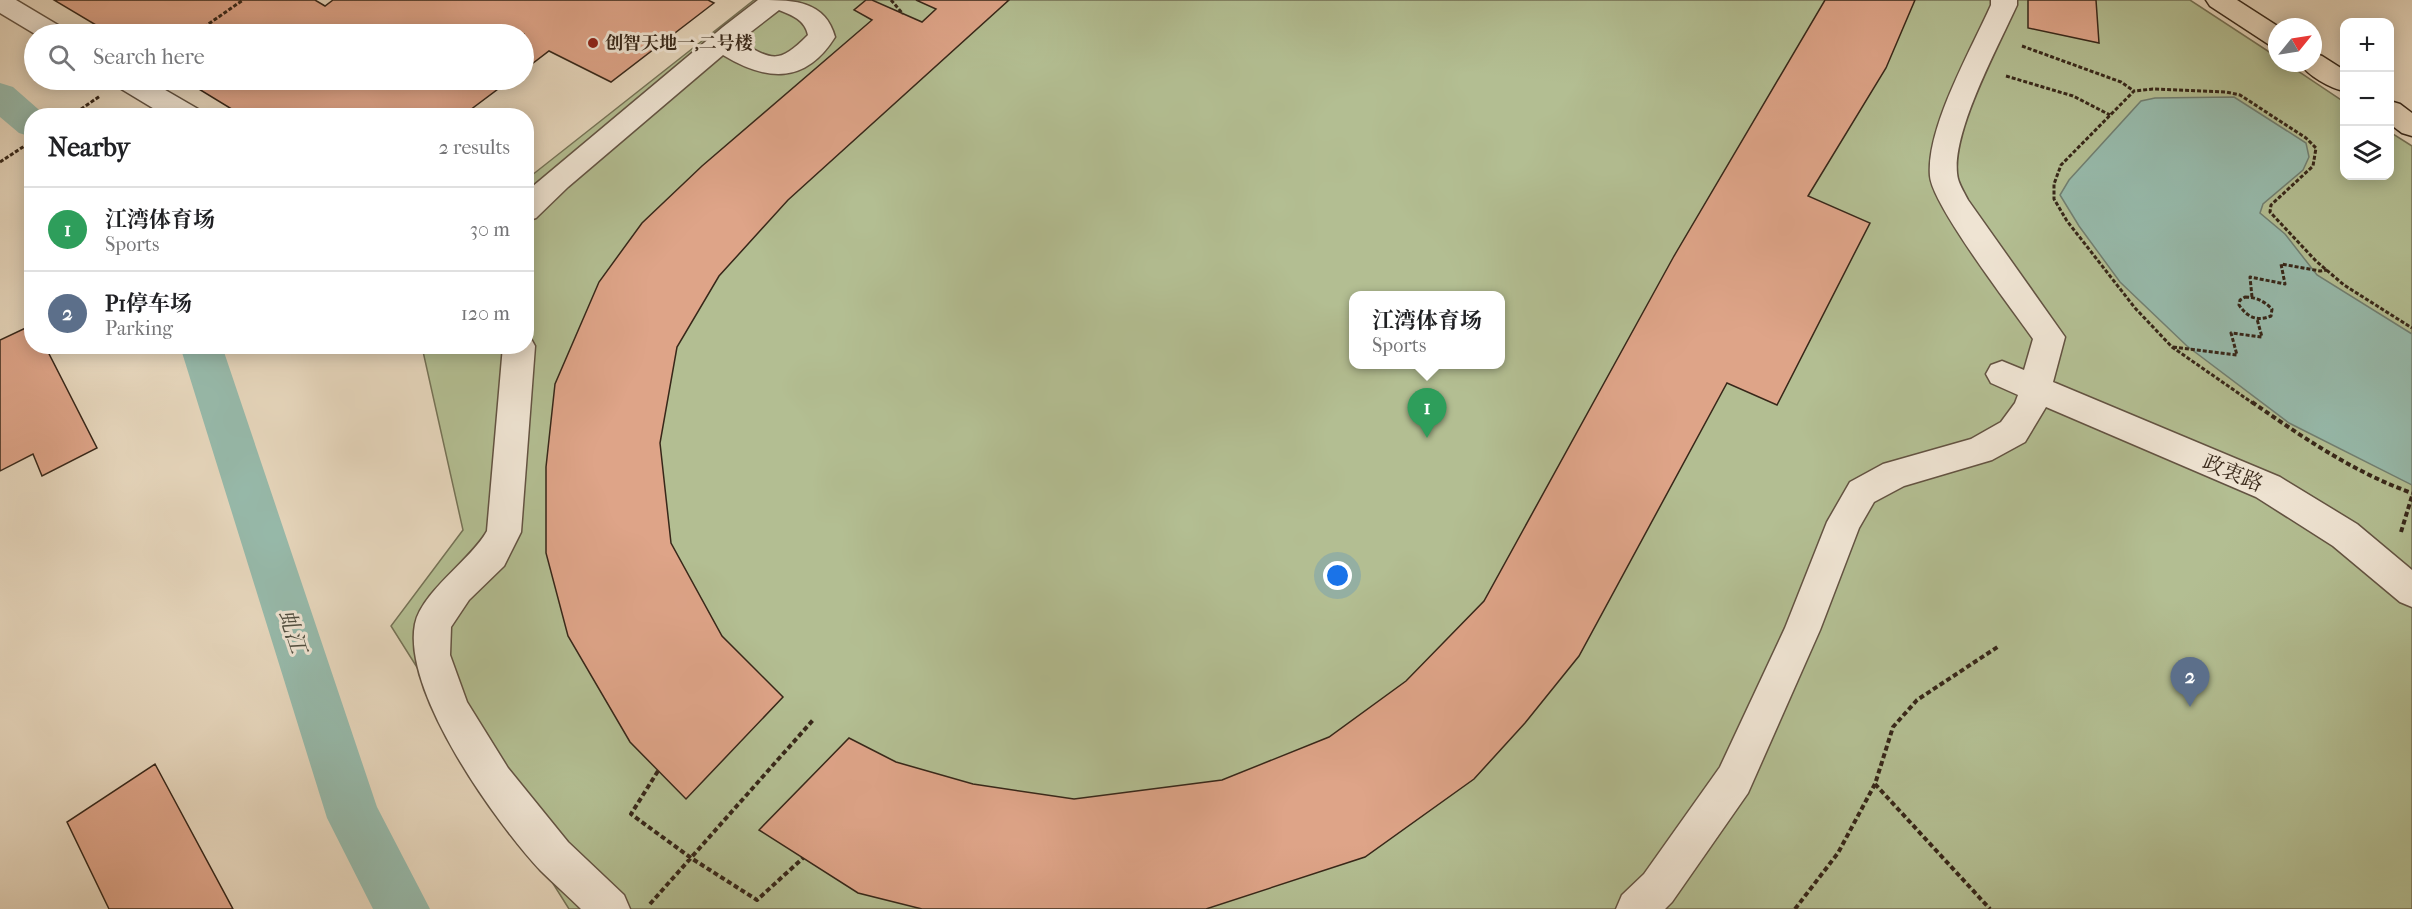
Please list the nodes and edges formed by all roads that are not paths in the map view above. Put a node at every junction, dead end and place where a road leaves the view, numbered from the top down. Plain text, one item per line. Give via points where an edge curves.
1 (2004, 0) edge
2 (2219, 0) edge
3 (0, 2) edge
4 (763, 3) edge
5 (37, 24) edge
6 (2268, 32) edge
7 (722, 42) junction
8 (2322, 68) edge
9 (2340, 79) edge
10 (145, 90) edge
11 (175, 108) edge
12 (2394, 114) edge
13 (2412, 126) edge
14 (534, 202) edge
15 (518, 354) edge
16 (2002, 374) dead end
17 (2034, 388) junction
18 (2412, 591) edge
19 (610, 909) edge
20 (1636, 909) edge

1 - 17 lane via 1950,126 1944,179 1956,205 2049,336
2 - 6 main road
3 - 5 lane
4 - 7 lane
4 - 7 lane via 813,15 822,37 809,52 787,64 766,66
7 - 14 lane
8 - 9 main road
10 - 11 lane
12 - 13 main road
15 - 19 lane via 504,532 492,555 457,589 433,623 432,655 452,711 494,781 554,856
16 - 17 lane, 政衷路
17 - 18 lane, 政衷路 via 2268,488 2344,535
17 - 20 lane via 2031,408 2013,432 1980,450 1895,474 1862,492 1844,522 1802,630 1734,780 1658,888

